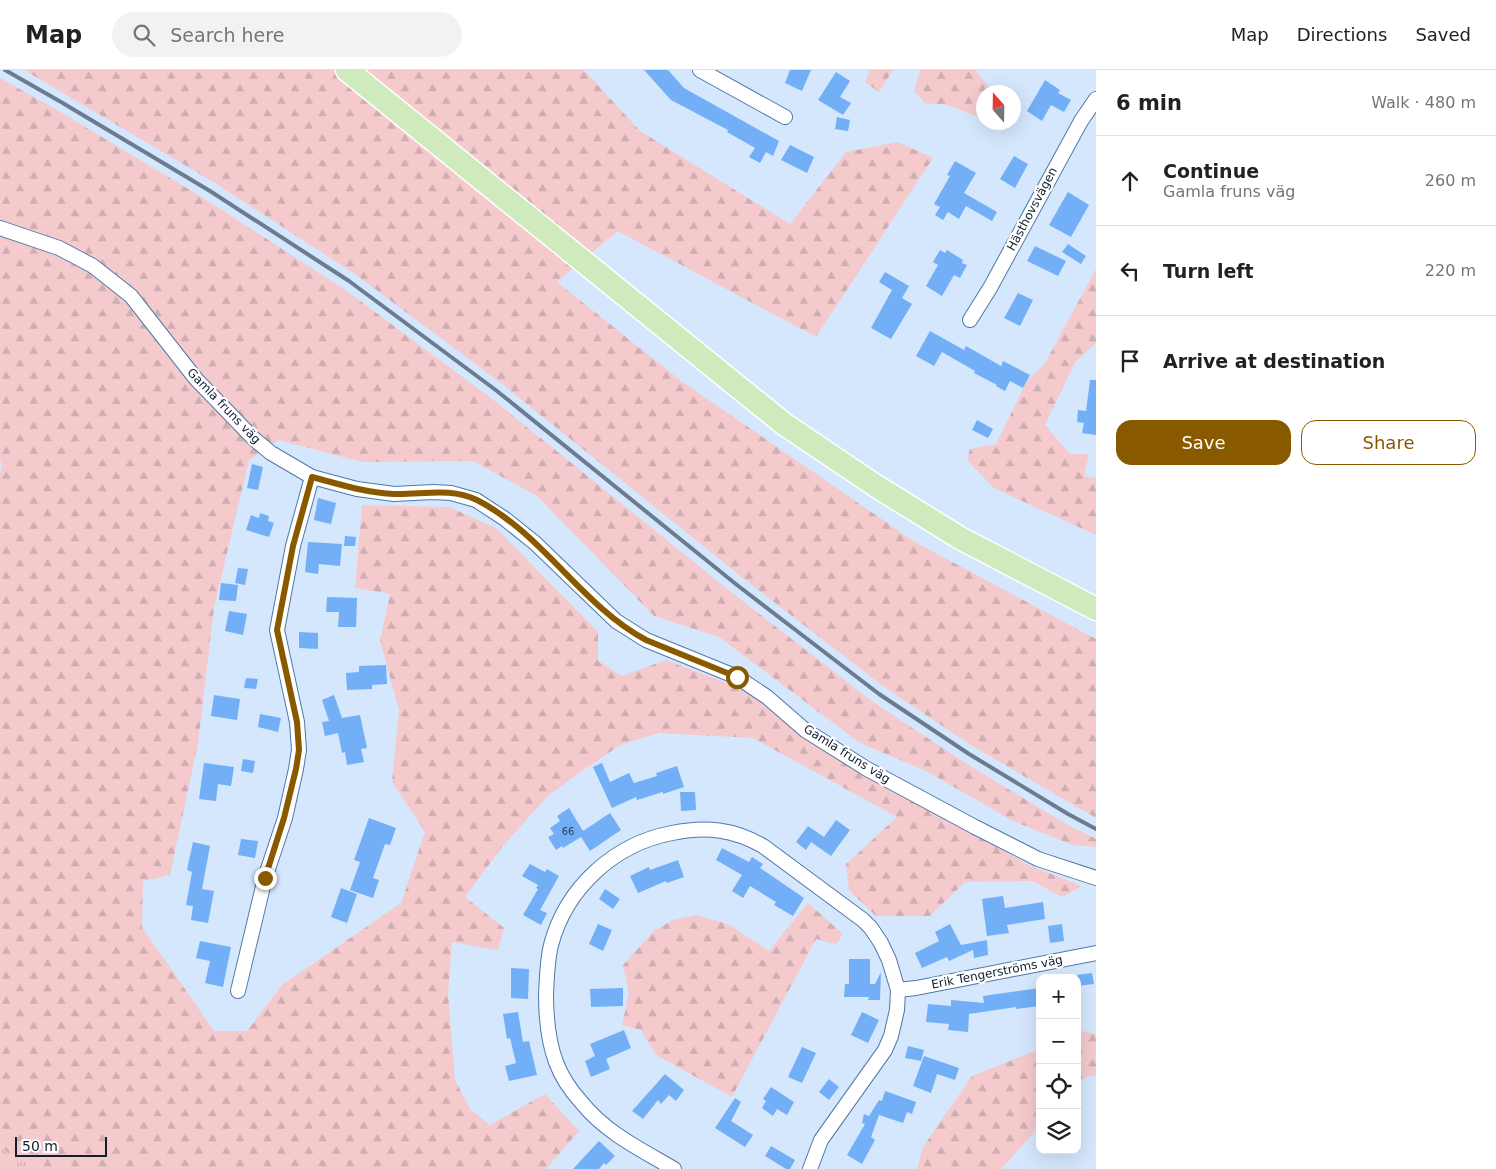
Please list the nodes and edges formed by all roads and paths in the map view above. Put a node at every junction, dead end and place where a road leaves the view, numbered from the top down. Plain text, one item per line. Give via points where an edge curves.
1 (347, 70) edge
2 (700, 70) edge
3 (1096, 99) edge
4 (785, 117) dead end
5 (0, 228) edge
6 (970, 320) dead end
7 (312, 477) junction
8 (1096, 609) edge
9 (1096, 878) edge
10 (1096, 953) edge
11 (898, 990) junction
12 (238, 991) dead end
13 (674, 1169) edge
14 (810, 1169) edge

1 - 8 main road via 784,424 960,538
2 - 4 street
3 - 6 street, Hästhovsvägen
5 - 7 street, Gamla fruns väg via 59,248 93,266 131,296 196,379 254,439
7 - 9 street, Gamla fruns väg via 375,492 433,492 476,500 535,543 633,633 737,677 767,697 805,730 867,769 975,827 1038,859
7 - 12 street via 293,546 277,630 297,722 299,750
10 - 11 street, Erik Tengerströms väg
11 - 13 street via 885,951 867,924 747,837 704,829 650,838 626,848 596,870 566,907 551,946 546,1010 556,1062 596,1119
11 - 14 street via 897,1010 885,1050 821,1140

